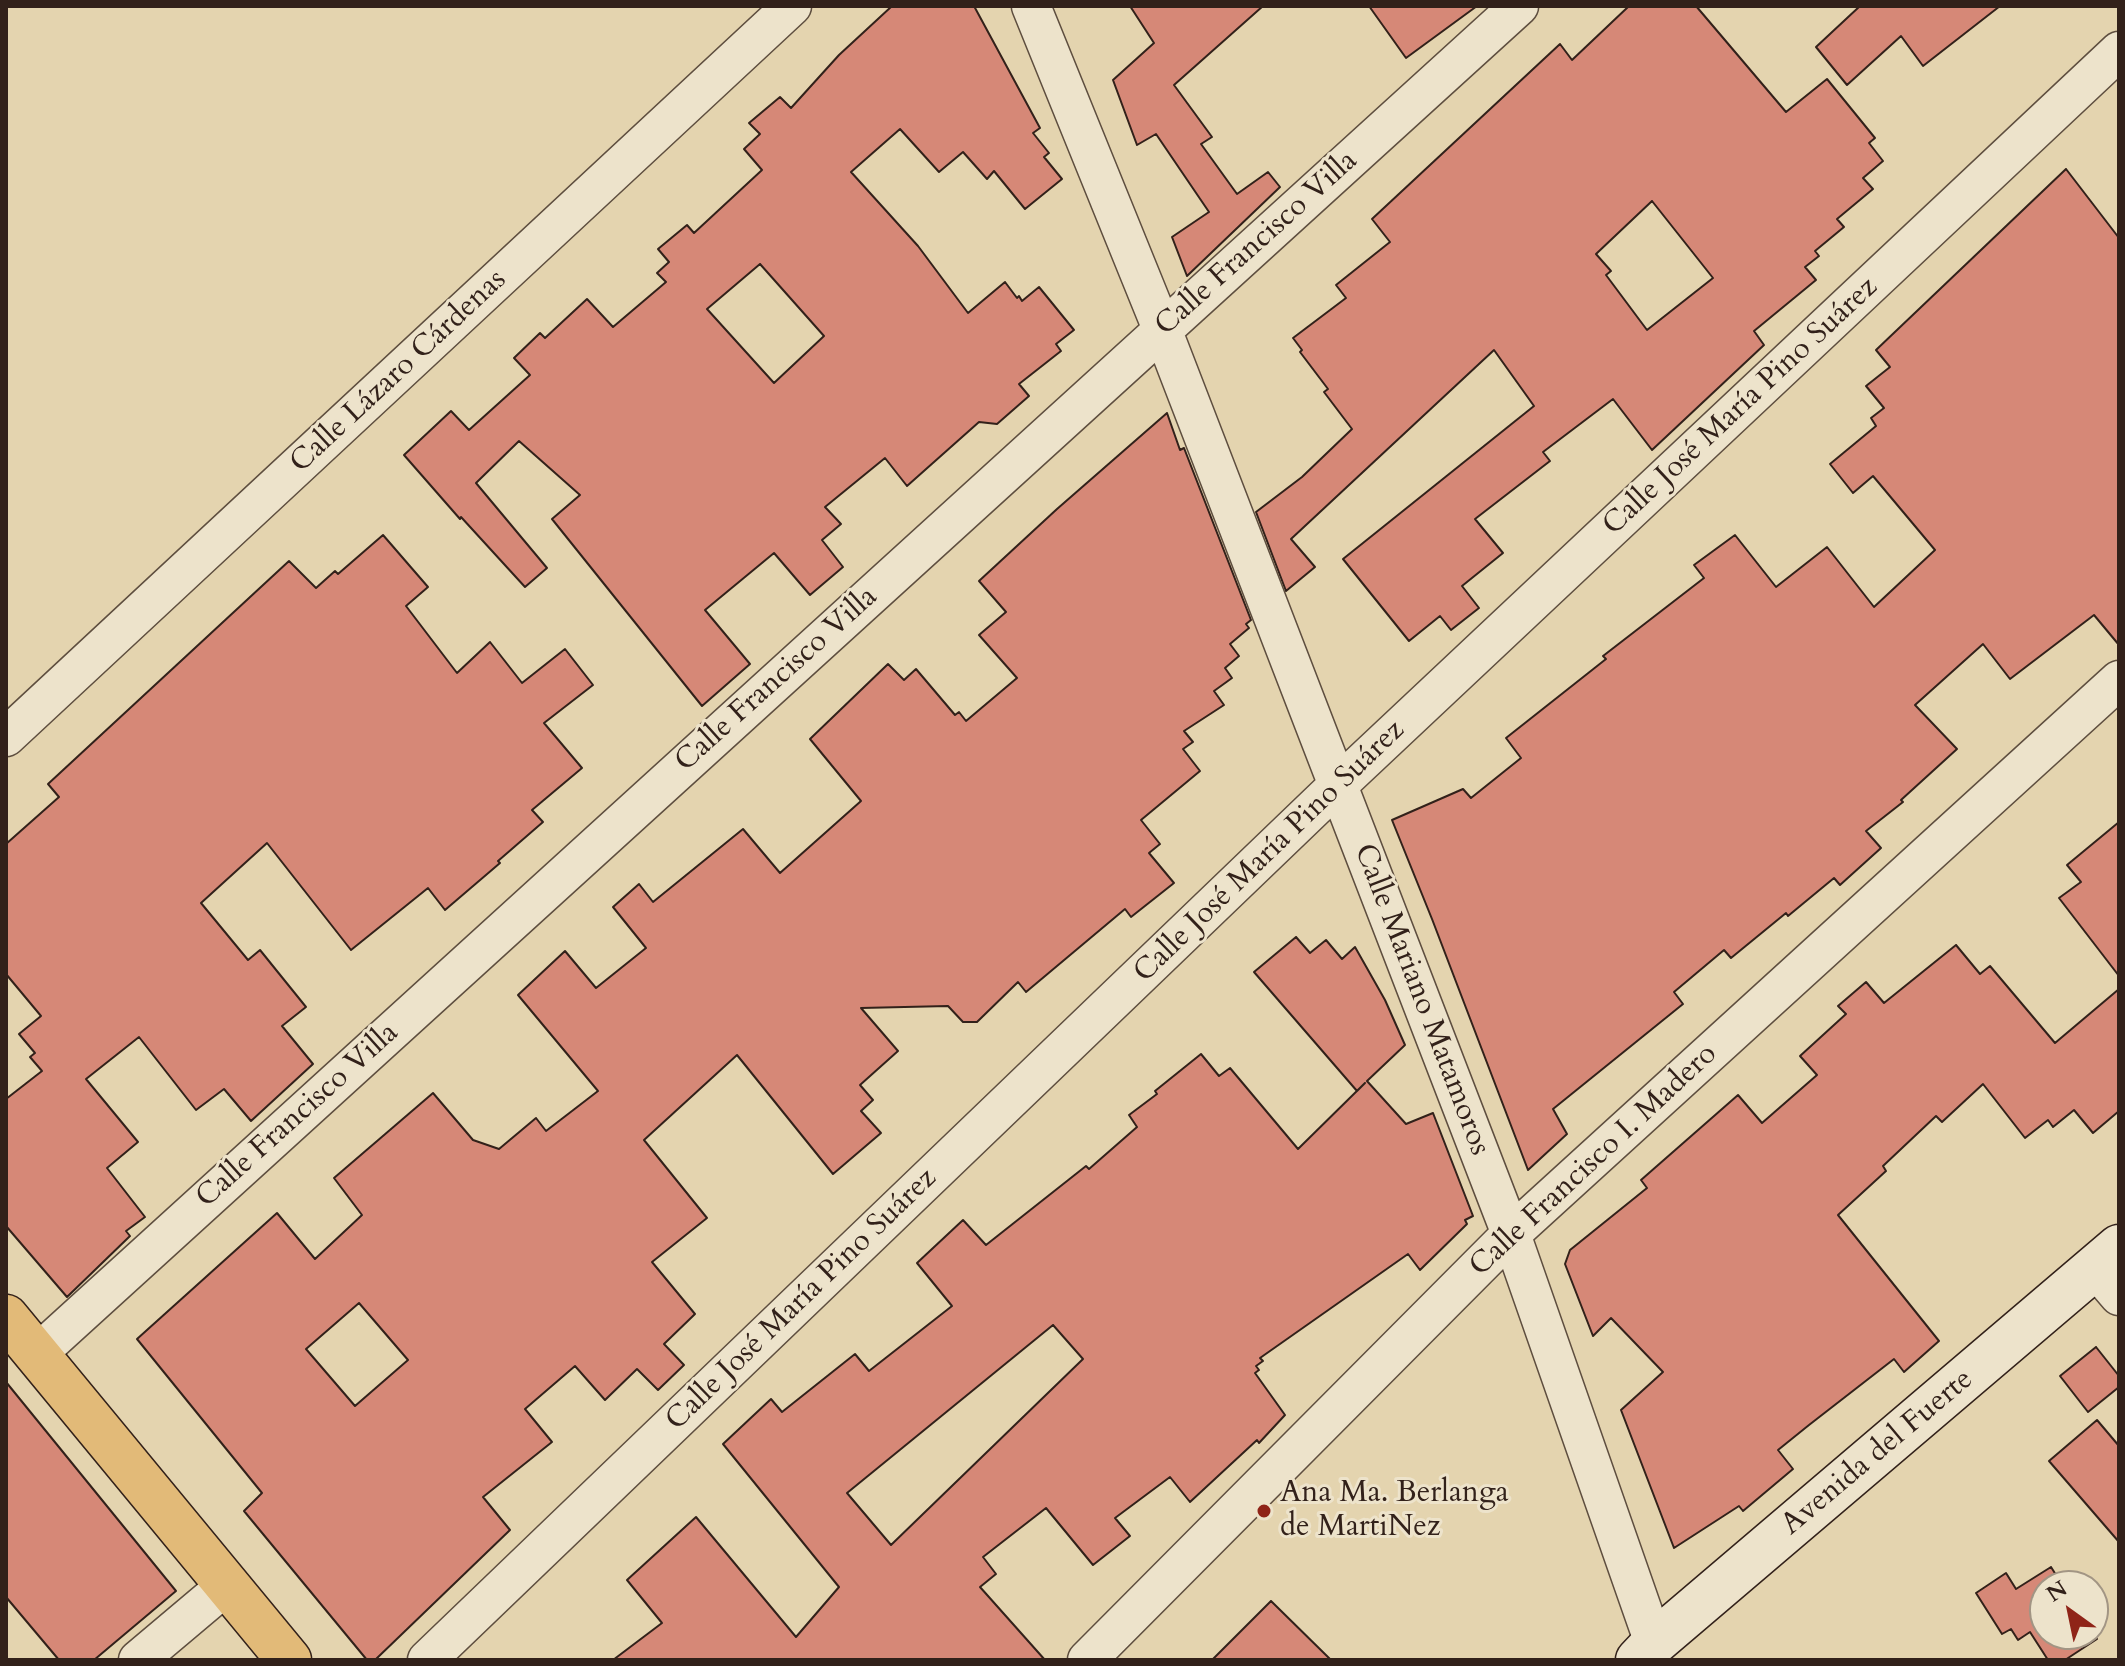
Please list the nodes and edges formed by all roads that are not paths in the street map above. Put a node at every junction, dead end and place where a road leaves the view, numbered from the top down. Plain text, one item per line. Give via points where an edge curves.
1 (792, 6) edge
2 (1031, 6) edge
3 (1519, 6) edge
4 (2119, 51) edge
5 (1162, 329) junction
6 (2119, 680) edge
7 (6, 737) edge
8 (1338, 785) junction
9 (1511, 1234) junction
10 (2111, 1270) edge
11 (6, 1317) edge
12 (37, 1354) junction
13 (227, 1585) junction
14 (1646, 1652) edge
15 (138, 1660) edge
16 (289, 1660) edge
17 (427, 1660) edge
18 (1087, 1660) edge

1 - 7 street, Calle Lázaro Cárdenas
2 - 5 street, Calle Mariano Matamoros
3 - 5 street, Calle Francisco Villa
4 - 8 street, Calle José María Pino Suárez
5 - 8 street, Calle Mariano Matamoros
5 - 12 street, Calle Francisco Villa
6 - 9 street, Calle Francisco I. Madero
8 - 9 street, Calle Mariano Matamoros
8 - 17 street, Calle José María Pino Suárez
9 - 14 street, Calle Mariano Matamoros
9 - 18 street, Calle Francisco I. Madero
10 - 14 street, Avenida del Fuerte
11 - 12 main road
12 - 13 main road
13 - 15 street
13 - 16 main road

